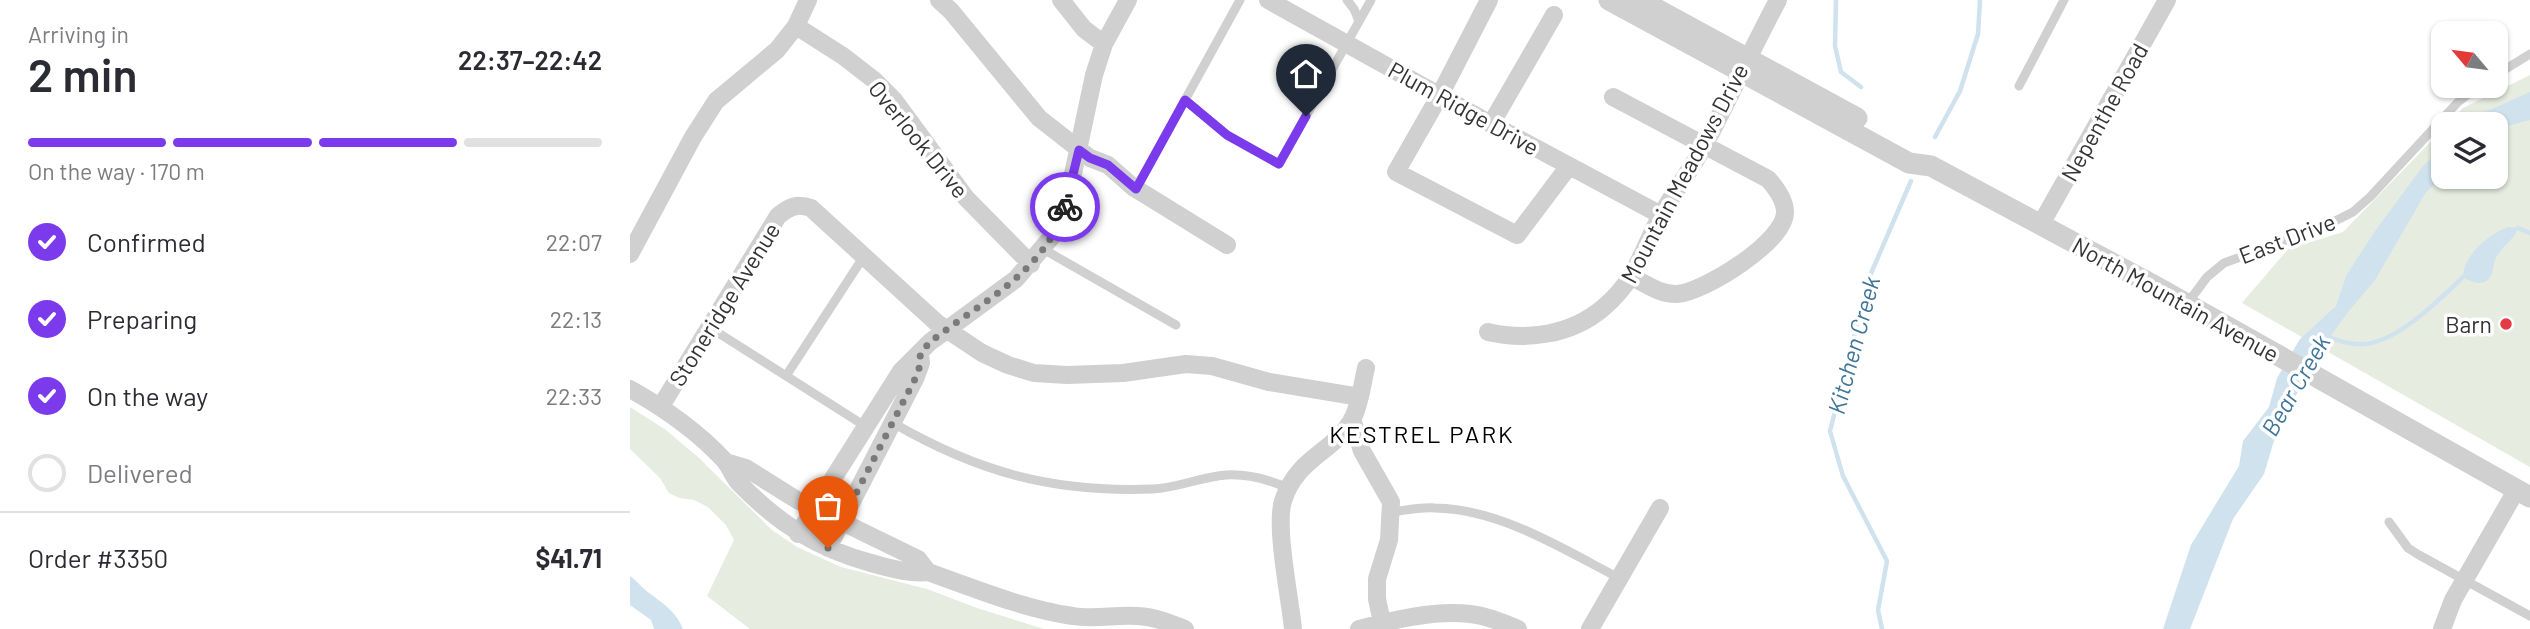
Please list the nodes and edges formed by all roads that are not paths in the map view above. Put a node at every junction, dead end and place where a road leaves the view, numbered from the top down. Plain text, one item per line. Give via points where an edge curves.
1 (808, 0) edge
2 (939, 0) edge
3 (1060, 0) edge
4 (1128, 0) edge
5 (1240, 0) edge
6 (1268, 0) edge
7 (1347, 0) edge
8 (1371, 0) edge
9 (1489, 0) edge
10 (1609, 0) edge
11 (1640, 0) edge
12 (1779, 0) edge
13 (2064, 0) edge
14 (2166, 0) edge
15 (1553, 15) dead end
16 (1359, 21) junction
17 (796, 26) junction
18 (1347, 43) junction
19 (1104, 44) junction
20 (2530, 54) edge
21 (1743, 65) junction
22 (2508, 68) edge
23 (2019, 86) dead end
24 (1440, 95) junction
25 (1613, 97) dead end
26 (2463, 98) edge
27 (1185, 100) junction
28 (1491, 124) junction
29 (1705, 144) junction
30 (1079, 150) junction
31 (1569, 166) junction
32 (1136, 189) junction
33 (1661, 215) junction
34 (2041, 225) junction
35 (1227, 245) dead end
36 (1043, 249) junction
37 (630, 254) edge
38 (864, 256) junction
39 (1031, 264) junction
40 (1632, 277) junction
41 (2187, 304) junction
42 (1176, 325) dead end
43 (709, 327) junction
44 (947, 330) junction
45 (1488, 332) dead end
46 (920, 354) junction
47 (1366, 368) dead end
48 (786, 376) junction
49 (630, 389) edge
50 (1360, 397) junction
51 (660, 406) junction
52 (1352, 419) junction
53 (892, 423) junction
54 (865, 426) junction
55 (726, 462) junction
56 (1288, 488) junction
57 (2523, 493) edge
58 (813, 507) junction
59 (1660, 508) dead end
60 (1392, 512) junction
61 (842, 522) junction
62 (2389, 522) dead end
63 (798, 534) junction
64 (828, 548) junction
65 (928, 572) junction
66 (1619, 578) junction
67 (2465, 579) junction
68 (2530, 616) edge
69 (1382, 622) junction
70 (1185, 629) edge
71 (1293, 629) edge
72 (1359, 629) edge
73 (1518, 629) edge
74 (1590, 629) edge
75 (2442, 629) edge

1 - 17 street
2 - 30 street via 1039,118
3 - 19 street via 1084,29
4 - 19 street
5 - 27 lane
6 - 18 street, Plum Ridge Drive
7 - 16 lane
8 - 16 lane
9 - 24 street
10 - 21 street, North Mountain Avenue
11 - 21 street, North Mountain Avenue
12 - 21 street, Mountain Meadows Drive
13 - 23 lane
14 - 34 street, Nepenthe Road
15 - 28 street
16 - 18 lane
17 - 37 street via 762,65 716,101
17 - 39 street, Overlook Drive via 843,56 894,100 966,198
18 - 24 street, Plum Ridge Drive
18 - 27 lane via 1279,164 1227,135
19 - 30 street
20 - 22 lane
21 - 29 street, Mountain Meadows Drive
21 - 34 street, North Mountain Avenue via 1909,163 1931,166
24 - 28 street, Plum Ridge Drive
24 - 31 street via 1396,172 1517,235
25 - 29 street
26 - 41 lane, East Drive via 2353,212 2224,262
27 - 32 lane
28 - 31 street, Plum Ridge Drive
29 - 33 street, Mountain Meadows Drive
29 - 40 street via 1768,179 1783,202 1783,220 1766,244 1698,289 1661,292
30 - 32 street via 1108,165
30 - 36 street via 1062,216
31 - 33 street, Plum Ridge Drive
32 - 35 street
33 - 40 street, Mountain Meadows Drive
34 - 41 street, North Mountain Avenue
36 - 39 street
36 - 42 lane
38 - 43 street, Stoneridge Avenue via 811,208 793,206 778,216
38 - 44 street, Stoneridge Avenue
38 - 48 lane
39 - 44 street
40 - 45 street, Mountain Meadows Drive via 1600,310 1566,329 1510,337
41 - 57 street, North Mountain Avenue
43 - 48 lane
43 - 51 street, Stoneridge Avenue
44 - 46 street
44 - 50 street, Stoneridge Avenue via 982,354 1034,373 1098,376 1186,364
46 - 53 street via 915,379
46 - 54 street via 901,371
47 - 50 street
48 - 54 lane
49 - 51 street
50 - 52 street
51 - 55 street
52 - 56 street via 1297,472
52 - 60 street via 1362,452 1388,494
53 - 56 lane via 956,457 1044,482 1097,490 1157,488 1227,475 1254,477
53 - 61 street
54 - 58 street
55 - 58 street via 746,468
55 - 63 street via 736,480
56 - 71 street via 1280,527
57 - 67 street
58 - 61 street
58 - 63 street
59 - 66 street
60 - 66 lane via 1434,508 1472,512 1557,545
60 - 69 street via 1377,579
61 - 64 street
61 - 65 street via 918,559
62 - 67 lane via 2408,548
63 - 64 street
64 - 65 street via 912,574
65 - 70 street via 1023,605 1073,616 1157,619
66 - 74 street
67 - 68 lane
67 - 75 street
69 - 72 street
69 - 73 street via 1467,614

